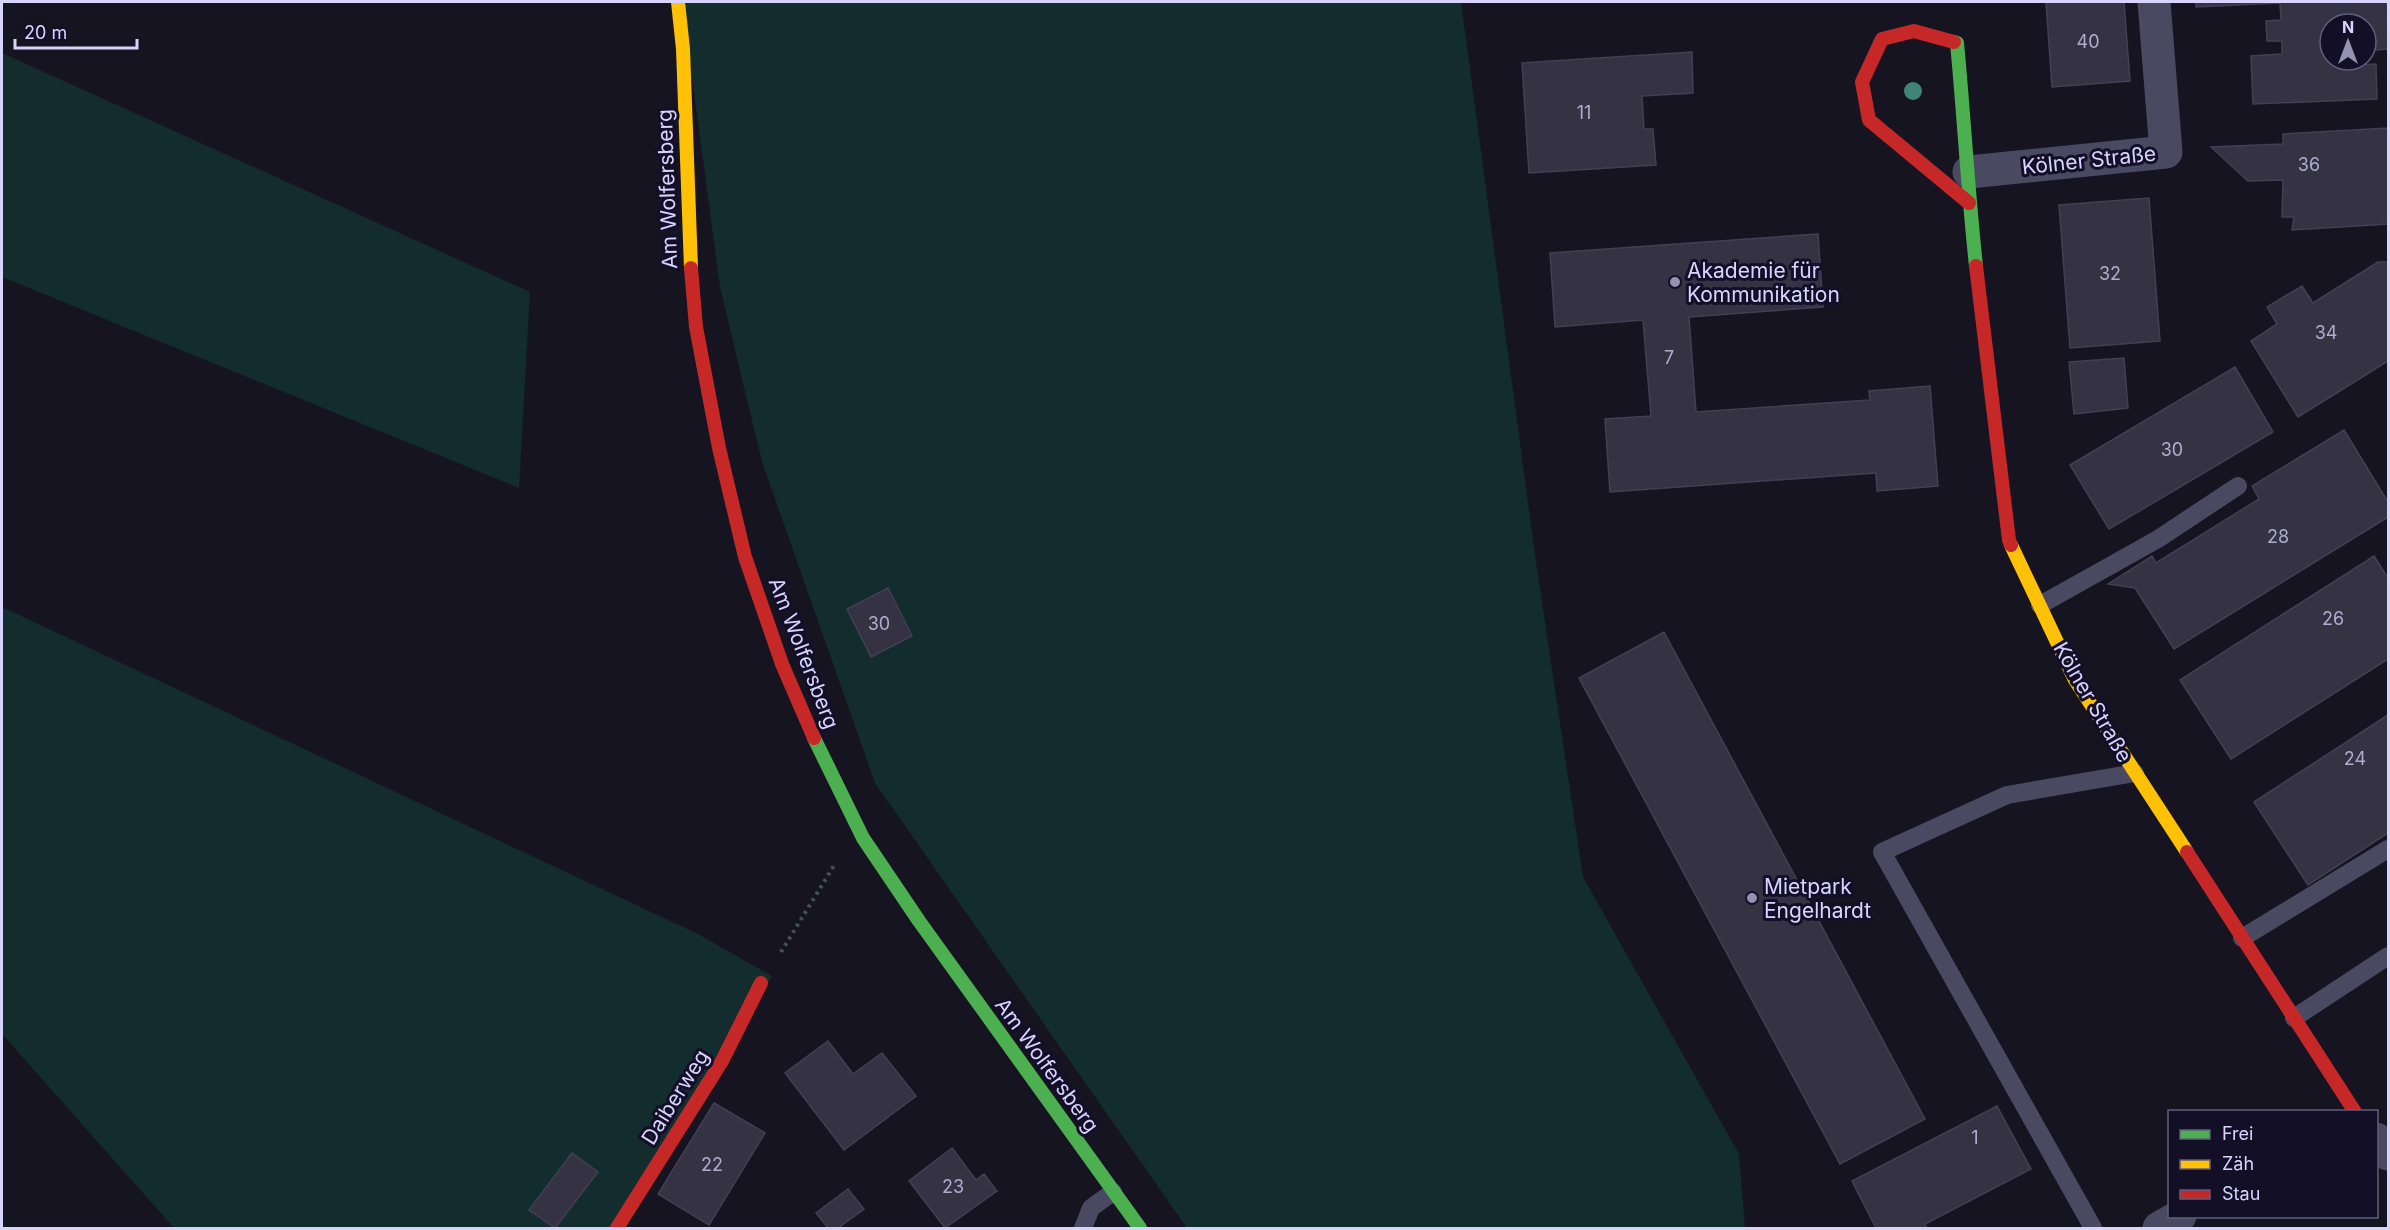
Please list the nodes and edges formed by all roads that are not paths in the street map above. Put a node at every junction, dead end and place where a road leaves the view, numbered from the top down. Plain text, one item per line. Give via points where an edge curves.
1 (678, 2) edge
2 (2154, 2) edge
3 (1969, 188) junction
4 (2238, 486) dead end
5 (2040, 605) junction
6 (2135, 772) junction
7 (2388, 849) edge
8 (2242, 938) junction
9 (2388, 956) edge
10 (761, 983) road end
11 (2294, 1018) junction
12 (2354, 1110) edge
13 (2378, 1142) edge
14 (2388, 1154) edge
15 (1113, 1192) junction
16 (2177, 1218) edge
17 (617, 1228) edge
18 (1083, 1228) edge
19 (1140, 1228) edge
20 (2093, 1228) edge
21 (2159, 1228) edge

1 - 15 street, Am Wolfersberg via 696,327 745,556 782,664 863,838
2 - 3 street, Kölner Straße via 2166,152
3 - 3 street, Kölner Straße via 1957,43 1914,31 1882,39 1862,82 1869,120
3 - 5 street, Kölner Straße via 2009,540
4 - 5 lane via 2158,539
5 - 6 street, Kölner Straße via 2075,680
6 - 8 street, Kölner Straße
6 - 20 lane via 2007,795 1882,852
7 - 8 lane
8 - 11 street, Kölner Straße
9 - 11 lane
10 - 17 street, Daiberweg via 722,1061
11 - 12 street, Kölner Straße
13 - 14 street
15 - 18 lane via 1091,1208
15 - 19 street, Am Wolfersberg
16 - 21 street

